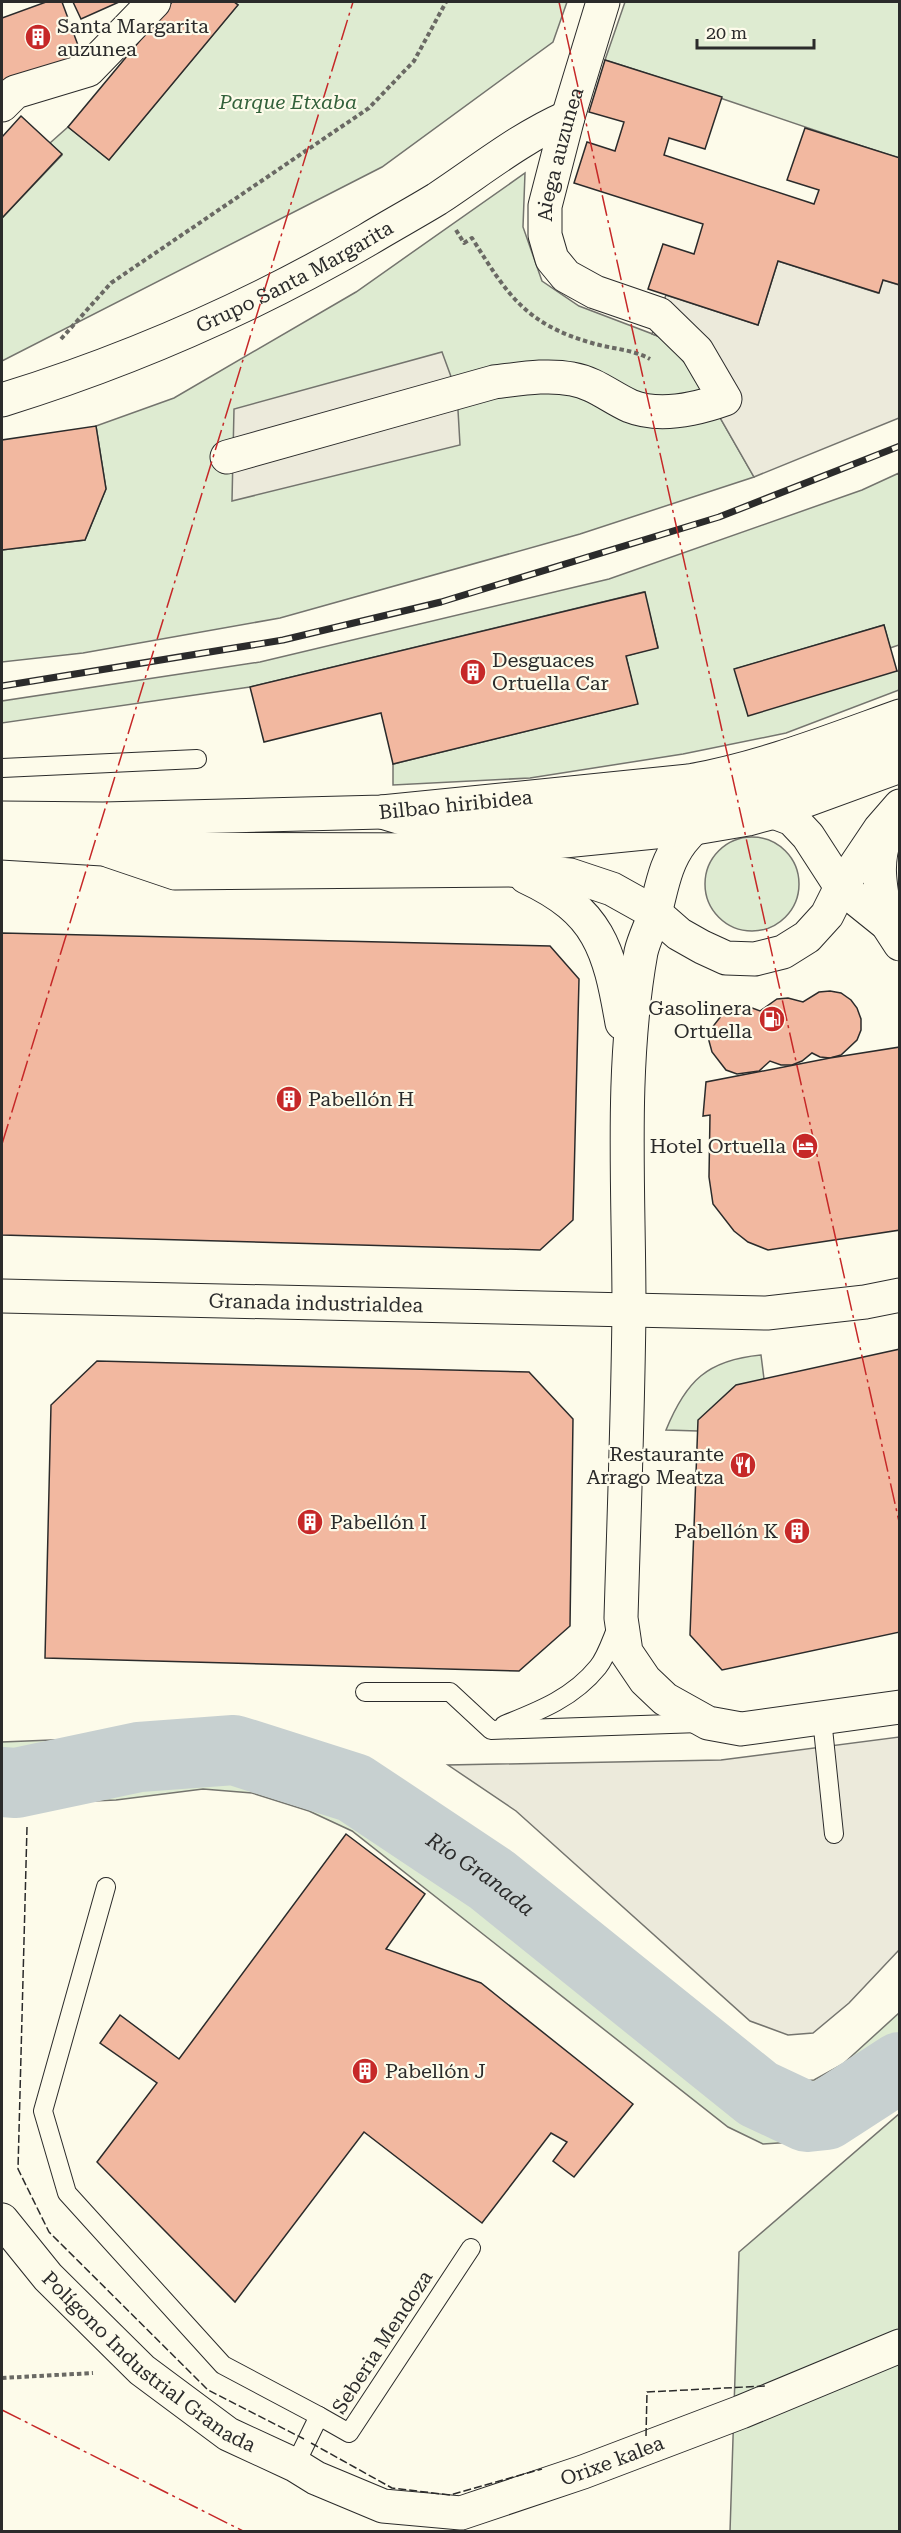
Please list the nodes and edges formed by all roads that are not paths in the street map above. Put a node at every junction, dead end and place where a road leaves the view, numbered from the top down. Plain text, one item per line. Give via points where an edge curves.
1 (154, 2) edge
2 (603, 2) edge
3 (2, 105) edge
4 (568, 117) junction
5 (2, 400) edge
6 (227, 457) dead end
7 (900, 716) edge
8 (900, 741) edge
9 (197, 759) dead end
10 (900, 766) edge
11 (2, 768) edge
12 (730, 802) junction
13 (898, 807) edge
14 (382, 812) junction
15 (774, 812) junction
16 (2, 818) edge
17 (695, 828) junction
18 (2, 843) edge
19 (103, 849) junction
20 (510, 870) junction
21 (841, 887) junction
22 (655, 913) junction
23 (893, 934) edge
24 (628, 1054) junction
25 (900, 1294) edge
26 (2, 1296) edge
27 (629, 1309) junction
28 (621, 1618) junction
29 (365, 1692) dead end
30 (900, 1707) edge
31 (822, 1719) junction
32 (708, 1723) junction
33 (491, 1730) junction
34 (834, 1834) dead end
35 (106, 1887) dead end
36 (2, 2220) edge
37 (471, 2248) dead end
38 (900, 2346) edge
39 (319, 2416) junction
40 (305, 2471) junction

1 - 3 street via 88,70 15,92
2 - 4 street, Aiega auzunea
4 - 5 street, Grupo Santa Margarita via 536,131 436,199 333,260 246,305 148,348
4 - 6 street, Aiega auzunea via 545,206 545,235 552,259 566,276 595,292 659,314 697,351 724,399 698,409 643,410 572,379 538,377 494,382
7 - 14 street, Bilbao hiribidea via 734,773
8 - 12 street via 777,778
9 - 11 lane
10 - 15 street, Bilbao hiribidea
12 - 14 street via 705,799 428,826
12 - 15 street
12 - 17 street
13 - 21 street
13 - 23 street via 880,849 878,872
14 - 16 street, Bilbao hiribidea
15 - 17 street, Bilbao hiribidea
15 - 21 street via 792,819 808,836
17 - 19 street, Bilbao hiribidea via 474,850
17 - 22 street via 668,862
18 - 19 street, Bilbao hiribidea
19 - 20 street via 175,873
20 - 22 street via 593,881
20 - 24 street via 564,897 582,914 613,970
21 - 22 street via 827,915 807,937 783,952 755,959 726,958 702,948
21 - 23 street
22 - 24 street via 642,949
24 - 27 street
25 - 27 street, Granada industrialdea via 865,1302 767,1312
26 - 27 street, Granada industrialdea
27 - 28 street
28 - 32 street via 626,1652 645,1680 665,1699
28 - 33 lane via 599,1666 574,1690 551,1706
29 - 33 lane via 450,1692
30 - 31 street
31 - 32 street via 741,1729
31 - 34 lane
32 - 33 lane
35 - 39 lane via 43,2111 67,2193 223,2365
36 - 40 street, Polígono Industrial Granada via 48,2277 142,2370 228,2434
37 - 39 lane, Seberia Mendoza via 350,2433
38 - 40 street, Orixe kalea via 741,2412 461,2513 383,2506
39 - 40 lane

